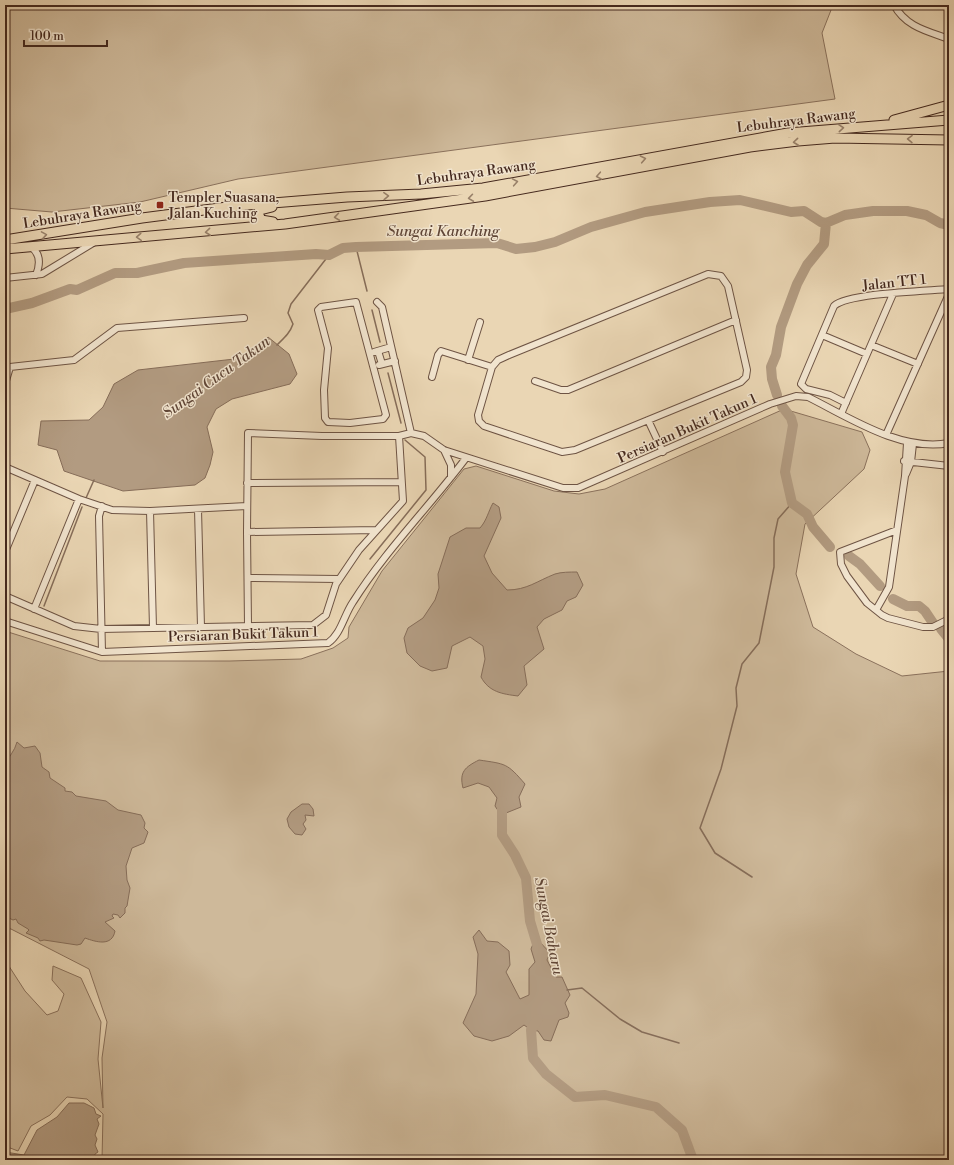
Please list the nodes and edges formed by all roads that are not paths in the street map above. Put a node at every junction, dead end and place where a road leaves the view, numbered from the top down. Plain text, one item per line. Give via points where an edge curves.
1 (895, 5) edge
2 (949, 39) edge
3 (949, 105) edge
4 (949, 120) edge
5 (869, 126) junction
6 (949, 140) edge
7 (288, 201) junction
8 (285, 224) junction
9 (5, 240) edge
10 (100, 240) junction
11 (31, 247) junction
12 (5, 249) edge
13 (36, 275) junction
14 (5, 278) edge
15 (949, 289) edge
16 (893, 294) junction
17 (949, 294) edge
18 (377, 302) dead end
19 (357, 303) joint
20 (244, 318) dead end
21 (736, 320) junction
22 (480, 322) dead end
23 (822, 335) junction
24 (871, 345) junction
25 (391, 347) junction
26 (867, 354) junction
27 (468, 360) junction
28 (395, 361) junction
29 (918, 364) junction
30 (492, 367) junction
31 (432, 377) dead end
32 (535, 382) dead end
33 (5, 384) edge
34 (846, 403) junction
35 (841, 414) junction
36 (648, 420) junction
37 (411, 433) junction
38 (886, 435) junction
39 (399, 436) junction
40 (906, 443) junction
41 (949, 443) edge
42 (914, 444) junction
43 (444, 450) junction
44 (663, 452) junction
45 (466, 458) junction
46 (908, 462) junction
47 (949, 466) edge
48 (5, 467) edge
49 (451, 477) junction
50 (35, 480) junction
51 (402, 482) junction
52 (247, 483) junction
53 (79, 499) junction
54 (102, 506) junction
55 (247, 506) junction
56 (198, 509) junction
57 (150, 510) junction
58 (376, 530) junction
59 (897, 530) junction
60 (247, 532) junction
61 (5, 552) edge
62 (248, 578) junction
63 (339, 579) junction
64 (5, 596) edge
65 (34, 609) junction
66 (876, 610) junction
67 (949, 619) edge
68 (5, 621) edge
69 (248, 626) junction
70 (201, 627) junction
71 (153, 628) junction
72 (101, 629) junction
73 (102, 652) junction

1 - 2 street via 899,14 910,24
3 - 5 highway
4 - 5 highway, Lebuhraya Rawang
7 -> 5 highway, Lebuhraya Rawang via 421,194 476,188 755,138
6 -> 8 highway, Lebuhraya Rawang via 835,138 766,145 485,196
7 - 8 highway via 260,210 258,213 261,220
9 -> 7 highway, Lebuhraya Rawang via 142,218
8 -> 10 highway, Lebuhraya Rawang
10 - 11 highway, Lebuhraya Rawang
10 - 13 street via 48,271
11 - 12 highway, Lebuhraya Rawang
11 - 13 street via 39,259
13 - 14 street
15 - 16 street, Jalan TT 1
16 - 23 street, Jalan TT 1 via 841,301 834,306
16 - 24 street
17 - 29 street
18 - 25 street via 382,307
19 - 19 street via 386,415 383,419 350,423 328,422 324,390 328,348 318,310
20 - 33 street via 117,328 74,360 10,367
21 - 30 street via 725,280 708,274 509,354
21 - 32 street via 568,390
21 - 36 street via 748,370 746,377 741,382
22 - 27 street
23 - 26 street
23 - 34 street via 801,384
24 - 26 street
24 - 29 street
25 - 28 street
25 - 28 street via 376,351 380,365
26 - 34 street
27 - 30 street
27 - 31 street via 441,351
28 - 37 street
29 - 38 street
30 - 36 street via 478,415 484,426 562,452 575,450
34 - 35 street
35 - 38 street, Persiaran Bukit Takun 1
35 - 44 street, Persiaran Bukit Takun 1 via 808,397 791,397
36 - 44 street
37 - 39 street
37 - 43 street, Persiaran Bukit Takun 1 via 424,436
38 - 40 street, Persiaran Bukit Takun 1
39 - 51 street
39 - 52 street via 248,433
40 - 42 street, Persiaran Bukit Takun 1
40 - 46 street
41 - 42 street, Persiaran Bukit Takun 1 via 931,446
42 - 46 street
43 - 45 street, Persiaran Bukit Takun 1
43 - 49 street via 451,465
44 - 45 street, Persiaran Bukit Takun 1 via 578,488 563,488
45 - 49 street
46 - 47 street
46 - 59 street
48 - 50 street
49 - 73 street, Persiaran Bukit Takun 1 via 376,568 352,604 334,639 328,643
50 - 53 street
50 - 61 street
51 - 52 street
51 - 58 street via 403,501
52 - 55 street
53 - 54 street
53 - 65 street
54 - 57 street via 112,510
54 - 72 street via 99,516
55 - 56 street
55 - 60 street
56 - 57 street
56 - 70 street
57 - 71 street
58 - 60 street
58 - 63 street
59 - 66 street via 889,587
59 - 66 street via 840,552 841,564 847,576
60 - 62 street
62 - 63 street
62 - 69 street
63 - 69 street via 326,615 313,625
64 - 65 street
65 - 72 street via 74,626
66 - 67 street via 888,618 923,627 933,627
68 - 73 street, Persiaran Bukit Takun 1
69 - 70 street
70 - 71 street
71 - 72 street
72 - 73 street

